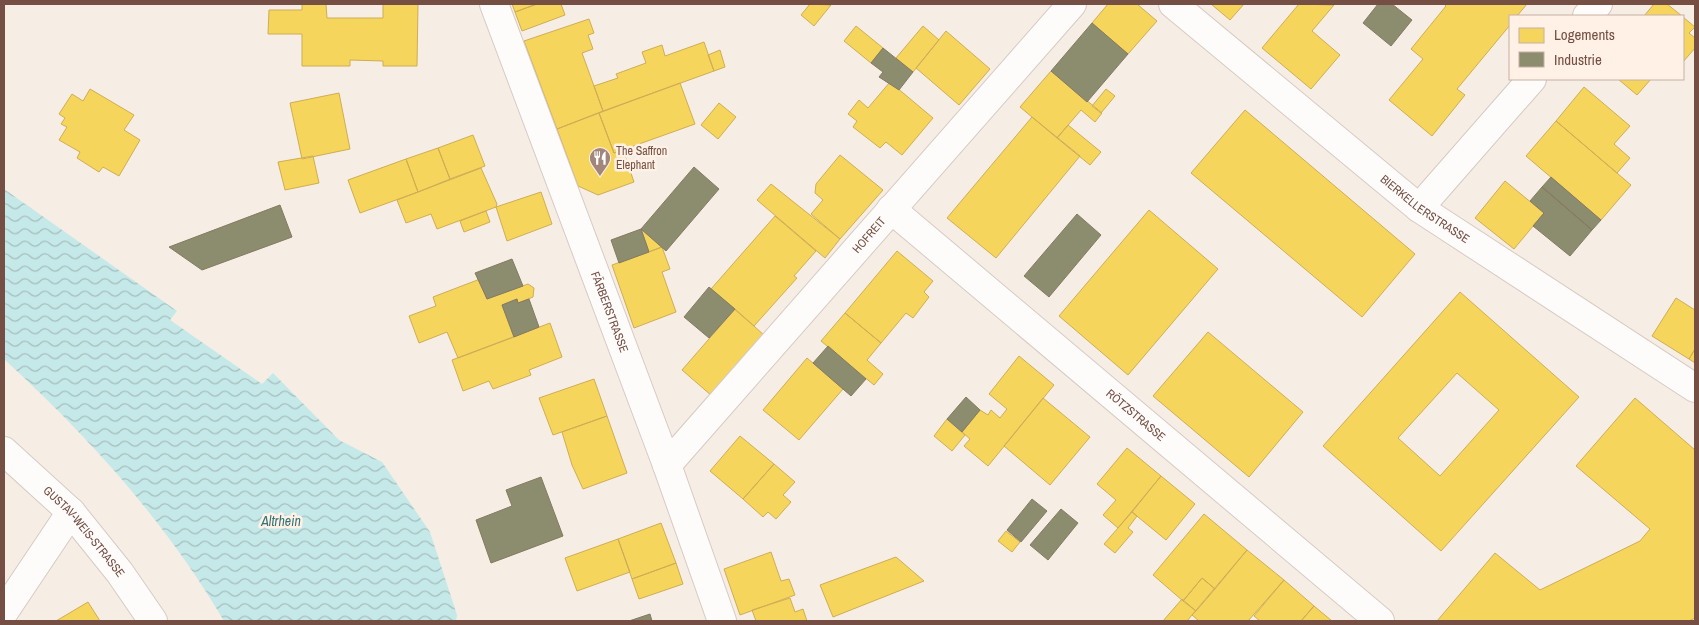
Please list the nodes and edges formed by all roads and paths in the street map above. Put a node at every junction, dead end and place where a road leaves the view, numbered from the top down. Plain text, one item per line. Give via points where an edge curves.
1 (494, 4) edge
2 (1072, 4) edge
3 (1173, 4) edge
4 (1598, 4) edge
5 (1588, 15) edge
6 (1531, 80) edge
7 (1419, 208) junction
8 (890, 209) junction
9 (1695, 388) edge
10 (4, 451) edge
11 (667, 466) junction
12 (71, 512) junction
13 (4, 612) edge
14 (154, 621) edge
15 (722, 621) edge
16 (1380, 621) edge

1 - 11 street, FÄRBERSTRASSE
2 - 8 street, HOFREIT
3 - 7 street, BIERKELLERSTRASSE
4 - 5 street
6 - 7 street
7 - 9 street, BIERKELLERSTRASSE
8 - 11 street, HOFREIT
8 - 16 street, RÖTZSTRASSE
10 - 12 street, GUSTAV-WEIS-STRASSE
11 - 15 street, FÄRBERSTRASSE
12 - 13 street
12 - 14 street, GUSTAV-WEIS-STRASSE

